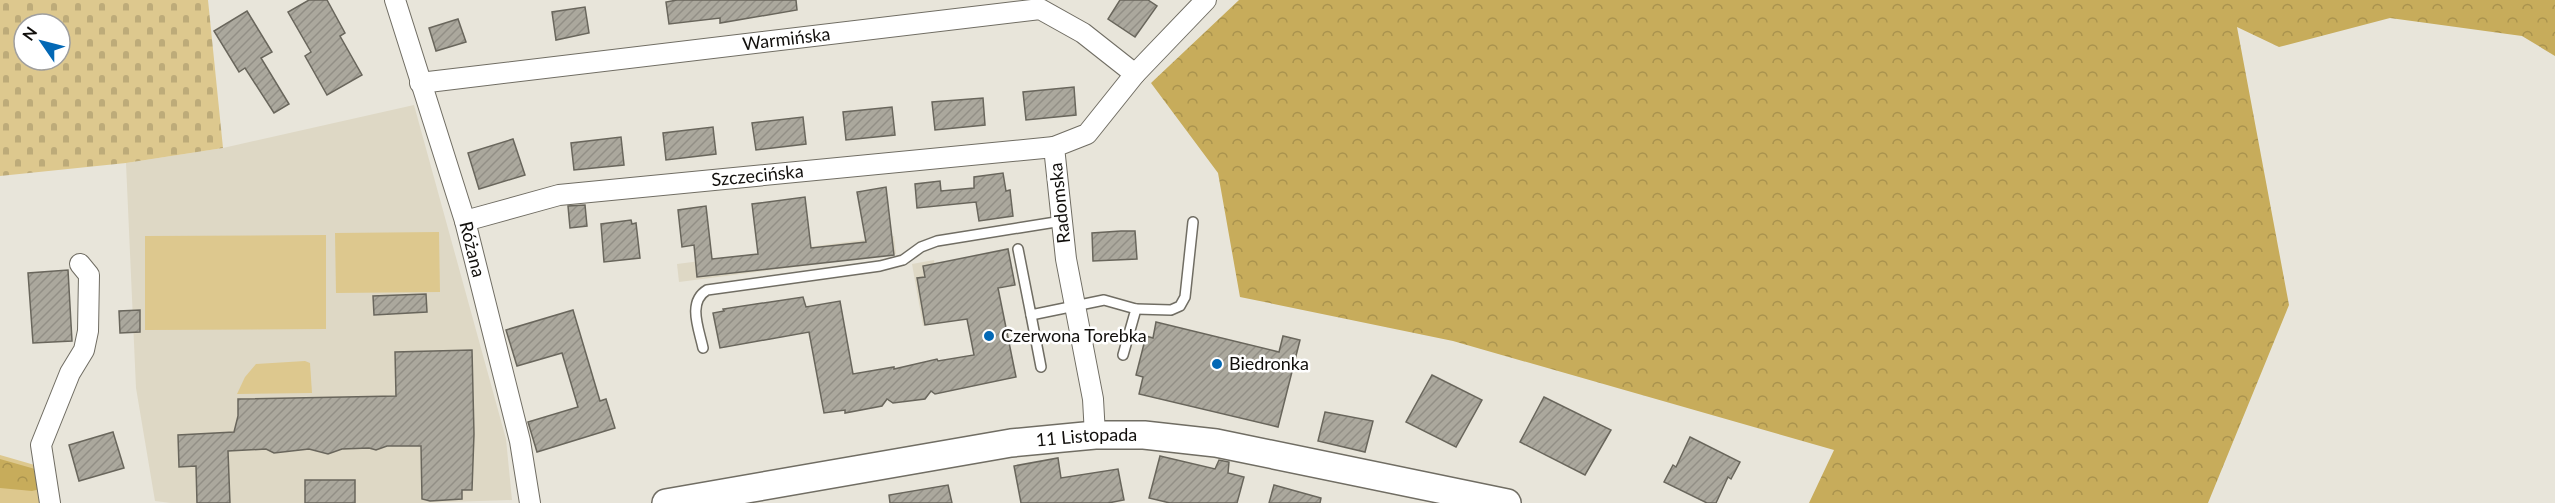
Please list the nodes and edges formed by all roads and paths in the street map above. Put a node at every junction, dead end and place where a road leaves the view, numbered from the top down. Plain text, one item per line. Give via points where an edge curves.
1 (395, 0) edge
2 (1206, 0) edge
3 (1135, 74) junction
4 (420, 83) junction
5 (1054, 147) junction
6 (465, 221) junction
7 (1062, 221) junction
8 (1193, 222) dead end
9 (1018, 249) dead end
10 (80, 264) dead end
11 (1075, 305) junction
12 (1136, 309) junction
13 (1031, 315) junction
14 (703, 348) dead end
15 (1123, 355) dead end
16 (1041, 367) dead end
17 (1095, 435) junction
18 (50, 503) edge
19 (530, 503) edge
20 (666, 503) edge
21 (1507, 503) edge

1 - 4 street, Różana
2 - 3 street, Radomska
3 - 4 street, Warmińska via 1083,33 1040,9
3 - 5 street, Radomska via 1087,134
4 - 6 street, Różana
5 - 6 street, Szczecińska via 559,195
5 - 7 street, Radomska
6 - 19 street, Różana via 519,441
7 - 11 street, Radomska
7 - 14 lane via 937,241 903,260 880,266 707,290 695,303
8 - 12 lane via 1185,297 1180,306 1171,310
9 - 13 lane
10 - 18 street via 89,275 84,350 70,373 41,445
11 - 12 lane via 1104,300
11 - 13 lane
11 - 17 street, Radomska via 1093,399
12 - 15 lane
13 - 16 lane
17 - 20 main road, 11 Listopada via 1011,443
17 - 21 main road, 11 Listopada via 1144,435 1216,443

